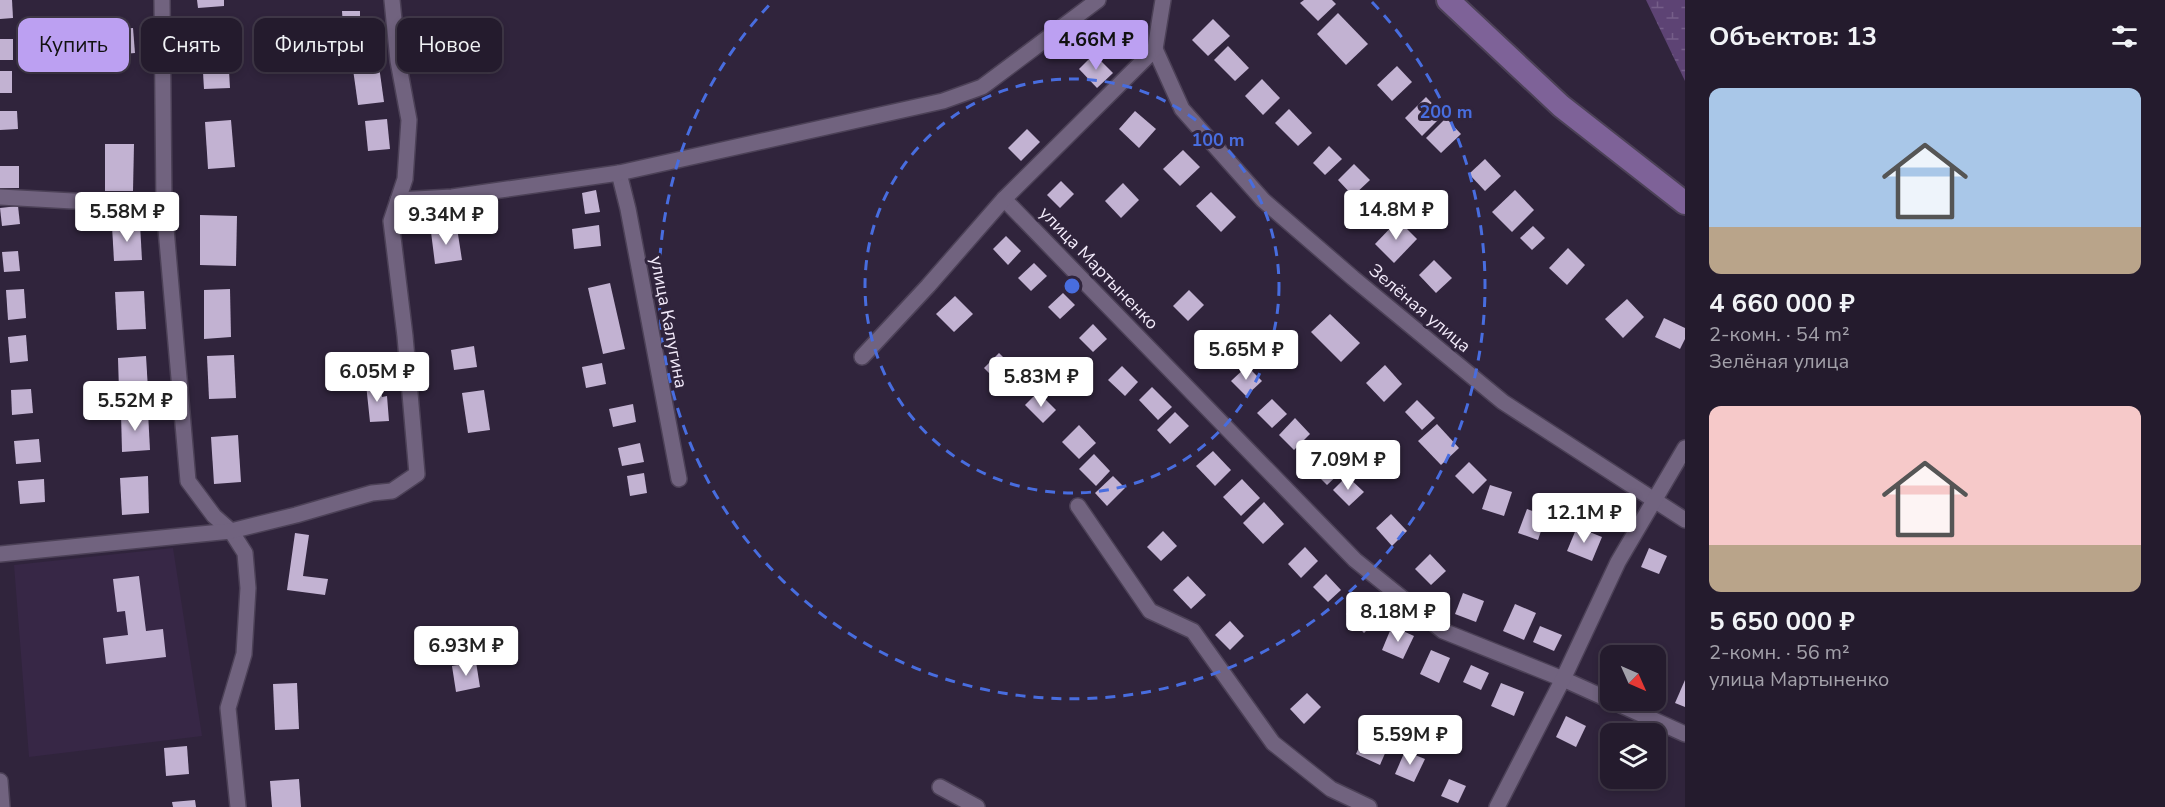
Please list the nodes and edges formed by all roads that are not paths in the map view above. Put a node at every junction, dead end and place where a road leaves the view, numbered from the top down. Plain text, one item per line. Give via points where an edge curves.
1 (162, 0) edge
2 (392, 0) edge
3 (1098, 0) edge
4 (1162, 0) edge
5 (1448, 0) edge
6 (1155, 49) junction
7 (619, 173) junction
8 (0, 197) edge
9 (1004, 199) junction
10 (398, 200) junction
11 (1685, 203) edge
12 (164, 206) junction
13 (862, 357) dead end
14 (1685, 448) edge
15 (679, 479) dead end
16 (1653, 500) junction
17 (1078, 506) dead end
18 (1685, 520) edge
19 (231, 531) junction
20 (0, 554) edge
21 (1563, 680) junction
22 (1685, 734) edge
23 (0, 781) edge
24 (940, 788) dead end
25 (2, 807) edge
26 (238, 807) edge
27 (978, 807) edge
28 (1369, 807) edge
29 (1497, 807) edge

1 - 12 street
2 - 10 street via 409,120 405,179
3 - 7 street via 982,87 943,101
4 - 6 street
5 - 11 main road via 1562,106
6 - 9 street
6 - 16 street, Зелёная улица via 1182,109 1263,200 1503,402
7 - 10 street via 452,197
7 - 15 street, улица Калугина
8 - 12 street
9 - 13 street
9 - 21 street, улица Мартыненко via 1355,560 1443,631
10 - 19 street via 391,221 417,474 392,491
12 - 19 street via 188,481 214,516
14 - 16 street
16 - 18 street, Зелёная улица
16 - 21 street via 1618,562
17 - 28 street via 1150,611 1192,631 1273,743 1330,789
19 - 20 street
19 - 26 street via 244,553 248,588 244,654 228,708
21 - 22 street, улица Мартыненко
21 - 29 street
23 - 25 street
24 - 27 street

